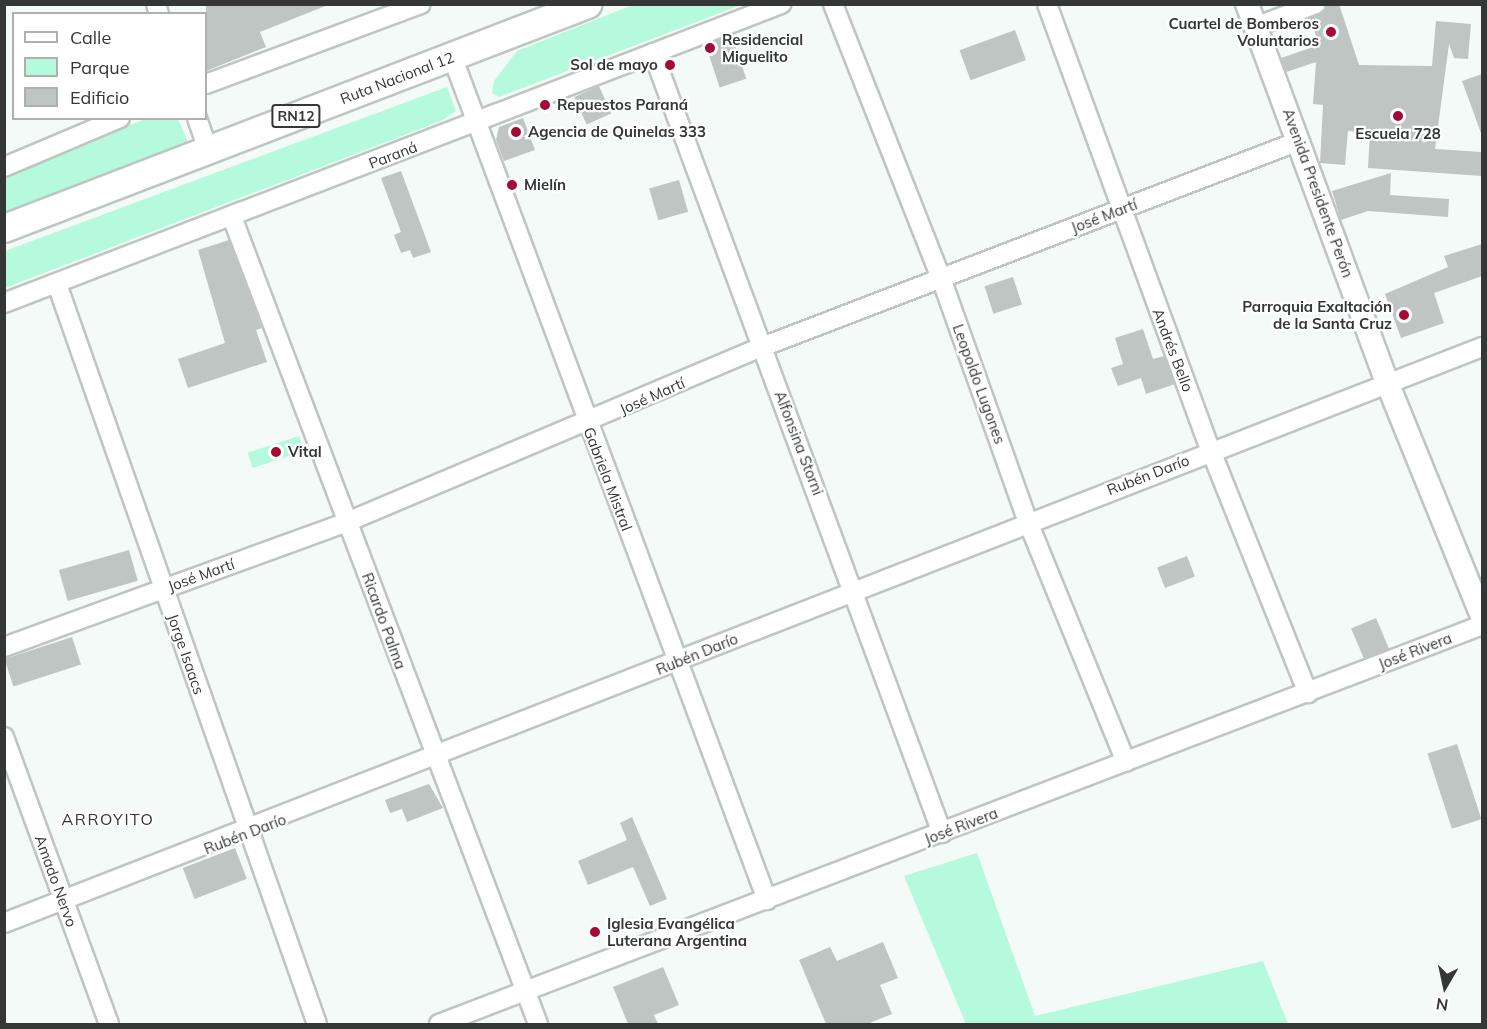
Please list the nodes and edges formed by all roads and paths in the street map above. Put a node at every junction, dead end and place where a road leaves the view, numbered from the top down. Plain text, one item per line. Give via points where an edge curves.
1 (421, 4) edge
2 (587, 4) edge
3 (782, 4) edge
4 (833, 4) edge
5 (1047, 4) edge
6 (1316, 4) edge
7 (1248, 5) edge
8 (1255, 27) junction
9 (653, 53) junction
10 (452, 56) junction
11 (207, 84) edge
12 (115, 120) edge
13 (198, 120) edge
14 (477, 122) junction
15 (1299, 141) junction
16 (208, 150) junction
17 (5, 164) edge
18 (1120, 210) junction
19 (232, 217) junction
20 (4, 228) edge
21 (941, 278) junction
22 (57, 284) junction
23 (4, 303) edge
24 (762, 347) junction
25 (1482, 347) edge
26 (1389, 387) junction
27 (588, 424) junction
28 (1211, 451) junction
29 (347, 522) junction
30 (1028, 522) junction
31 (163, 589) junction
32 (854, 589) junction
33 (1482, 616) edge
34 (1482, 625) edge
35 (4, 647) edge
36 (678, 662) junction
37 (1308, 693) junction
38 (4, 737) edge
39 (435, 759) junction
40 (1126, 762) junction
41 (248, 833) junction
42 (942, 833) junction
43 (767, 900) junction
44 (64, 902) junction
45 (4, 923) edge
46 (526, 991) junction
47 (109, 1024) edge
48 (317, 1024) edge
49 (439, 1024) edge
50 (538, 1024) edge

1 - 11 street
2 - 10 highway, Ruta Nacional 12 / RN12
3 - 9 street, Paraná
4 - 21 street, Leopoldo Lugones
5 - 18 street, Andrés Bello
6 - 8 street
7 - 8 main road, Avenida Presidente Perón
8 - 15 main road, Avenida Presidente Perón
9 - 14 street, Paraná
9 - 24 street, Alfonsina Storni
10 - 14 street, Gabriela Mistral
10 - 16 highway, Ruta Nacional 12 / RN12
12 - 17 street
13 - 16 street
14 - 19 street, Paraná
14 - 27 street, Gabriela Mistral
15 - 18 street, José Martí
15 - 26 main road, Avenida Presidente Perón
16 - 20 highway, Ruta Nacional 12 / RN12
18 - 21 street, José Martí
18 - 28 street, Andrés Bello
19 - 22 street, Paraná
19 - 29 street, Ricardo Palma
21 - 24 street, José Martí
21 - 30 street, Leopoldo Lugones
22 - 23 street, Paraná
22 - 31 street, Jorge Isaacs
24 - 27 street, José Martí
24 - 32 street, Alfonsina Storni
25 - 26 street, Rubén Darío
26 - 28 street, Rubén Darío
26 - 33 main road, Avenida Presidente Perón
27 - 29 street, José Martí
27 - 36 street, Gabriela Mistral
28 - 30 street, Rubén Darío
28 - 37 street, Andrés Bello
29 - 31 street, José Martí
29 - 39 street, Ricardo Palma
30 - 32 street, Rubén Darío
30 - 40 street, Leopoldo Lugones
31 - 35 street, José Martí
31 - 41 street, Jorge Isaacs
32 - 36 street, Rubén Darío
32 - 42 street, Alfonsina Storni
34 - 37 street, José Rivera
36 - 39 street, Rubén Darío
36 - 43 street, Gabriela Mistral
37 - 40 street, José Rivera
38 - 44 street, Amado Nervo
39 - 41 street, Rubén Darío
39 - 46 street, Ricardo Palma
40 - 42 street, José Rivera
41 - 44 street, Rubén Darío
41 - 48 street, Jorge Isaacs
42 - 43 street, José Rivera
43 - 46 street, José Rivera
44 - 45 street, Rubén Darío
44 - 47 street, Amado Nervo
46 - 49 street, José Rivera
46 - 50 street, Ricardo Palma

